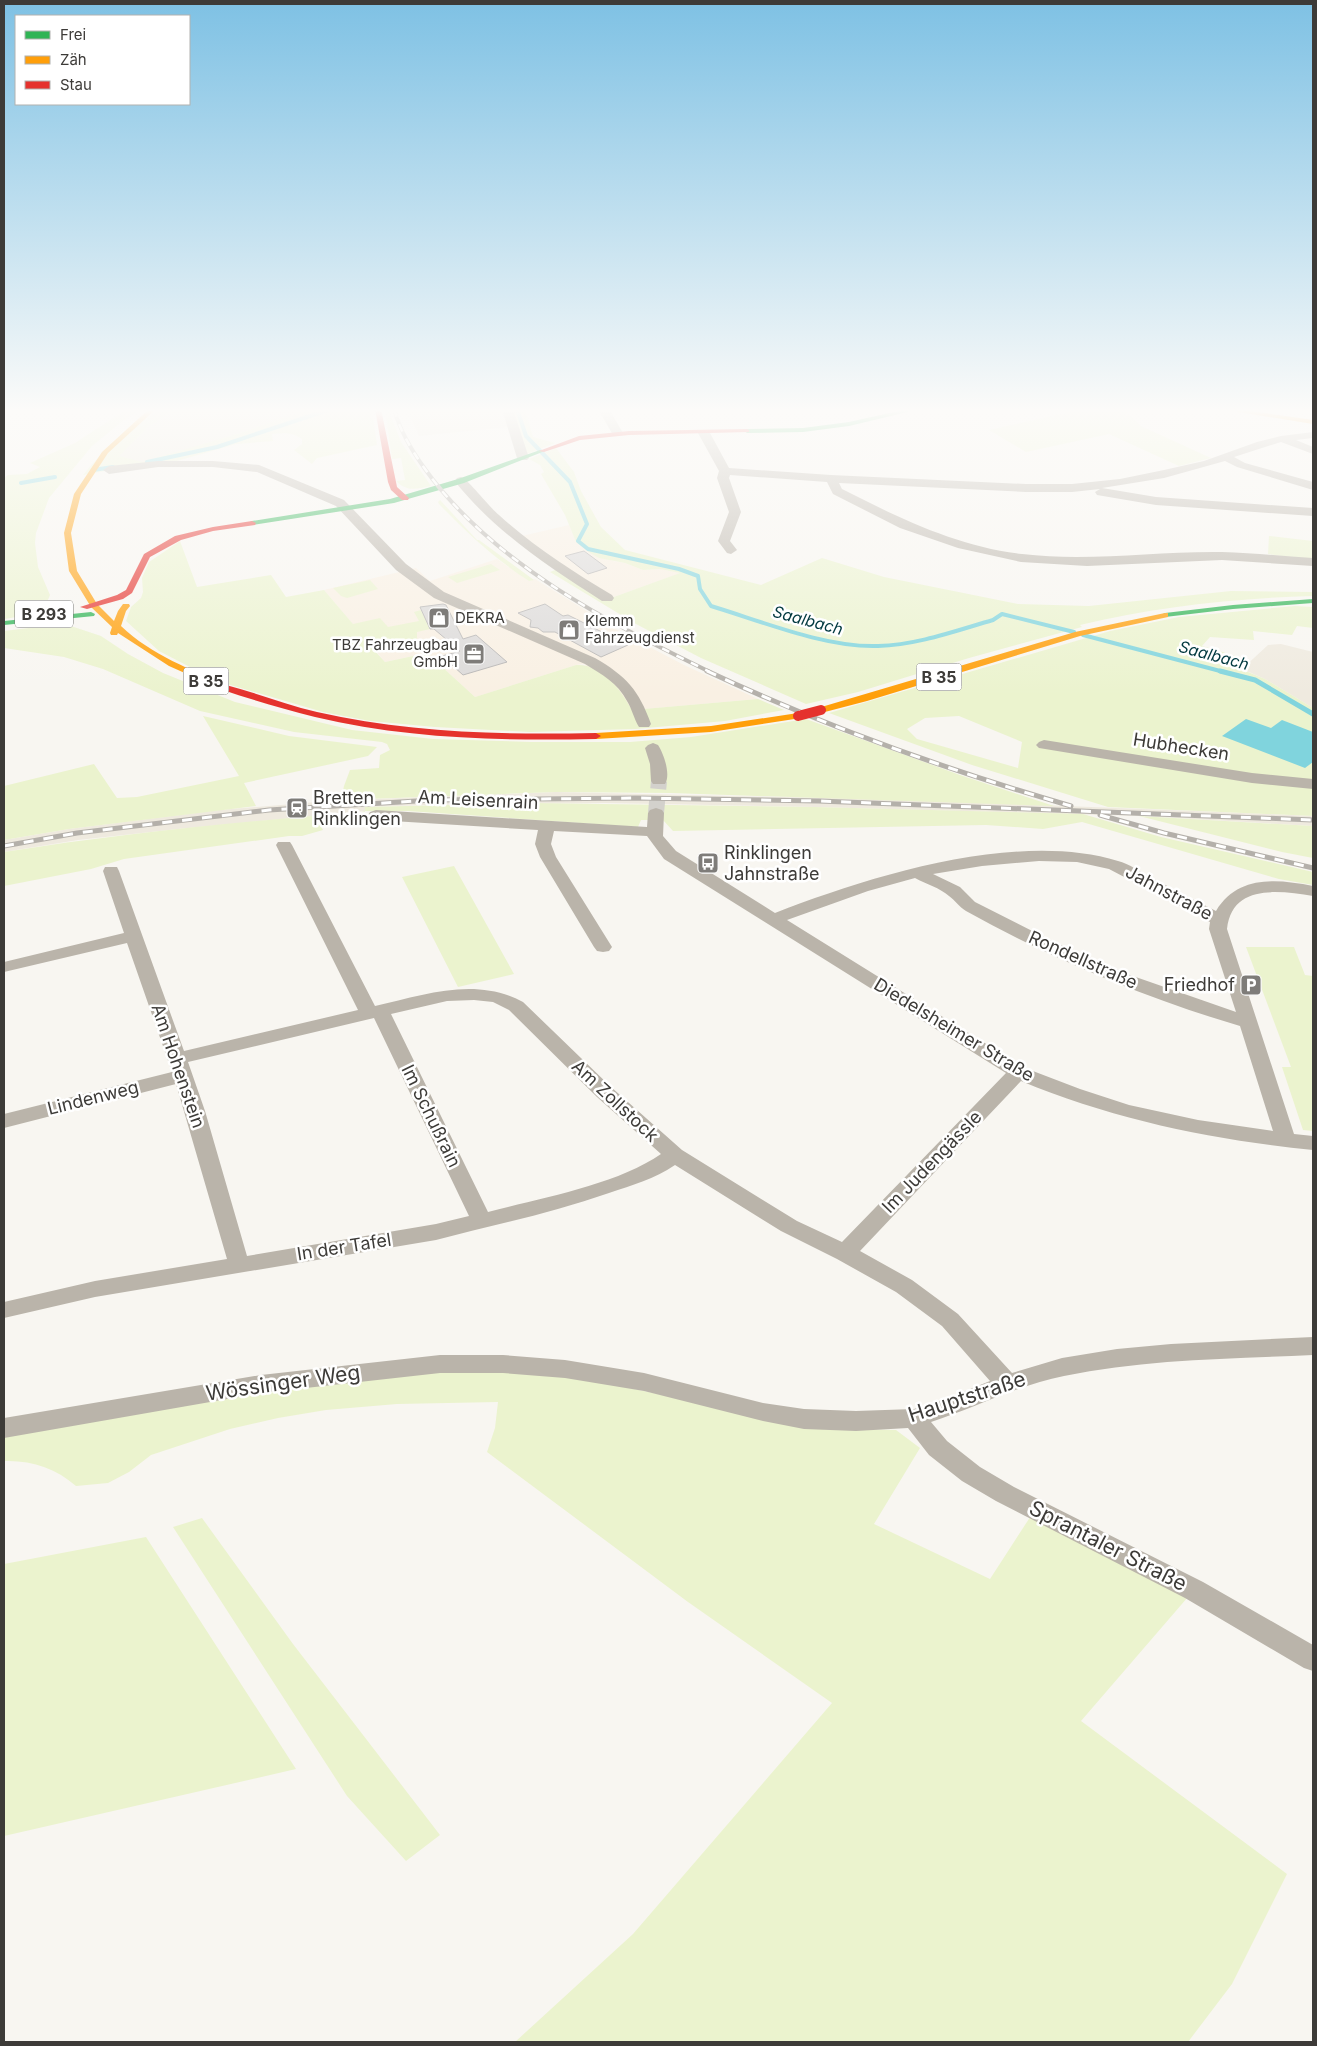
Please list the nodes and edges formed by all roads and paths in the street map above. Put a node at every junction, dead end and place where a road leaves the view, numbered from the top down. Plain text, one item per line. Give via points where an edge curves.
1 (341, 504) edge
2 (374, 504) edge
3 (481, 504) edge
4 (733, 504) edge
5 (865, 504) edge
6 (1203, 504) edge
7 (347, 510) junction
8 (1313, 512) edge
9 (731, 550) dead end
10 (1313, 562) edge
11 (133, 584) junction
12 (71, 591) dead end
13 (607, 598) dead end
14 (1313, 601) edge
15 (52, 605) dead end
16 (126, 606) junction
17 (88, 610) junction
18 (40, 618) junction
19 (4, 622) edge
20 (110, 630) junction
21 (644, 724) dead end
22 (1044, 745) dead end
23 (653, 748) dead end
24 (659, 782) tunnel mouth
25 (1313, 784) edge
26 (656, 813) tunnel mouth
27 (376, 815) dead end
28 (547, 824) junction
29 (654, 832) junction
30 (284, 845) dead end
31 (949, 865) junction
32 (110, 871) dead end
33 (915, 872) junction
34 (954, 891) junction
35 (1313, 891) edge
36 (774, 919) junction
37 (1220, 920) junction
38 (133, 936) junction
39 (603, 947) dead end
40 (4, 967) edge
41 (375, 1012) junction
42 (1248, 1022) junction
43 (179, 1067) junction
44 (1018, 1072) junction
45 (4, 1121) edge
46 (1286, 1140) junction
47 (1313, 1143) edge
48 (675, 1155) junction
49 (482, 1222) junction
50 (845, 1253) junction
51 (239, 1264) junction
52 (4, 1310) edge
53 (1313, 1346) edge
54 (565, 1369) joint
55 (1007, 1384) junction
56 (914, 1418) junction
57 (4, 1428) edge
58 (1313, 1659) edge

1 - 7 street
2 - 7 main road
3 - 13 street via 512,534
4 - 9 street via 735,512 724,542
5 - 10 street via 904,525 962,545 1021,558 1087,562 1222,556
6 - 8 street
7 - 11 main road via 213,529 178,538 147,556
7 - 21 street via 402,567 439,595 590,661 612,674 634,696
11 - 16 main road via 136,595
11 - 17 main road via 120,597
12 - 17 main road, B 35
14 - 20 main road, B 35, bridge via 1185,612 1101,628 891,692 798,716 729,727 627,736 531,737 401,730 320,718 280,708 173,667
15 - 18 main road
16 - 17 main road
16 - 20 main road
17 - 18 main road, B 293
17 - 20 main road, B 35
18 - 19 main road, B 293
18 - 20 main road, B 293
22 - 25 street, Hubhecken via 1252,778
23 - 24 street
26 - 29 street
27 - 28 street, Am Leisenrain
28 - 29 street, Am Leisenrain
28 - 39 street, Am Leisenrain via 543,844 548,858
29 - 36 street, Diedelsheimer Straße via 658,843 670,855
30 - 41 street, Im Schußrain
31 - 33 street, Jahnstraße
31 - 34 street
31 - 37 street, Jahnstraße via 1026,857 1068,856 1100,860
32 - 38 street, Am Hohenstein
33 - 34 street
33 - 36 street, Jahnstraße via 830,897
34 - 42 street, Rondellstraße via 969,906 1044,944 1124,979
35 - 37 street via 1278,887 1247,891 1228,904
36 - 44 street, Diedelsheimer Straße
37 - 42 street, Jahnstraße via 1218,929
38 - 40 street
38 - 43 street, Am Hohenstein
41 - 43 street, Am Zollstock
41 - 48 street, Am Zollstock via 447,995 485,994 502,998 516,1006 604,1092
41 - 49 street, Im Schußrain
42 - 46 street, Jahnstraße
43 - 45 street, Lindenweg
43 - 51 street, Am Hohenstein
44 - 46 street, Diedelsheimer Straße via 1062,1091 1128,1112 1208,1129
44 - 50 street, Im Judengässle
46 - 47 street, Diedelsheimer Straße
48 - 49 street, In der Tafel via 642,1175 573,1198
48 - 50 street, Am Zollstock via 789,1226
49 - 51 street, In der Tafel
50 - 55 street, Am Zollstock via 904,1286 950,1320
51 - 52 street, In der Tafel via 95,1289
53 - 55 street, Hauptstraße via 1117,1358 1062,1367
54 - 56 street, Hauptstraße via 644,1382 804,1420
54 - 57 street, Wössinger Weg via 440,1364 261,1384
55 - 56 street, Hauptstraße
56 - 58 street, Sprantaler Straße via 938,1448 971,1474 1194,1590

